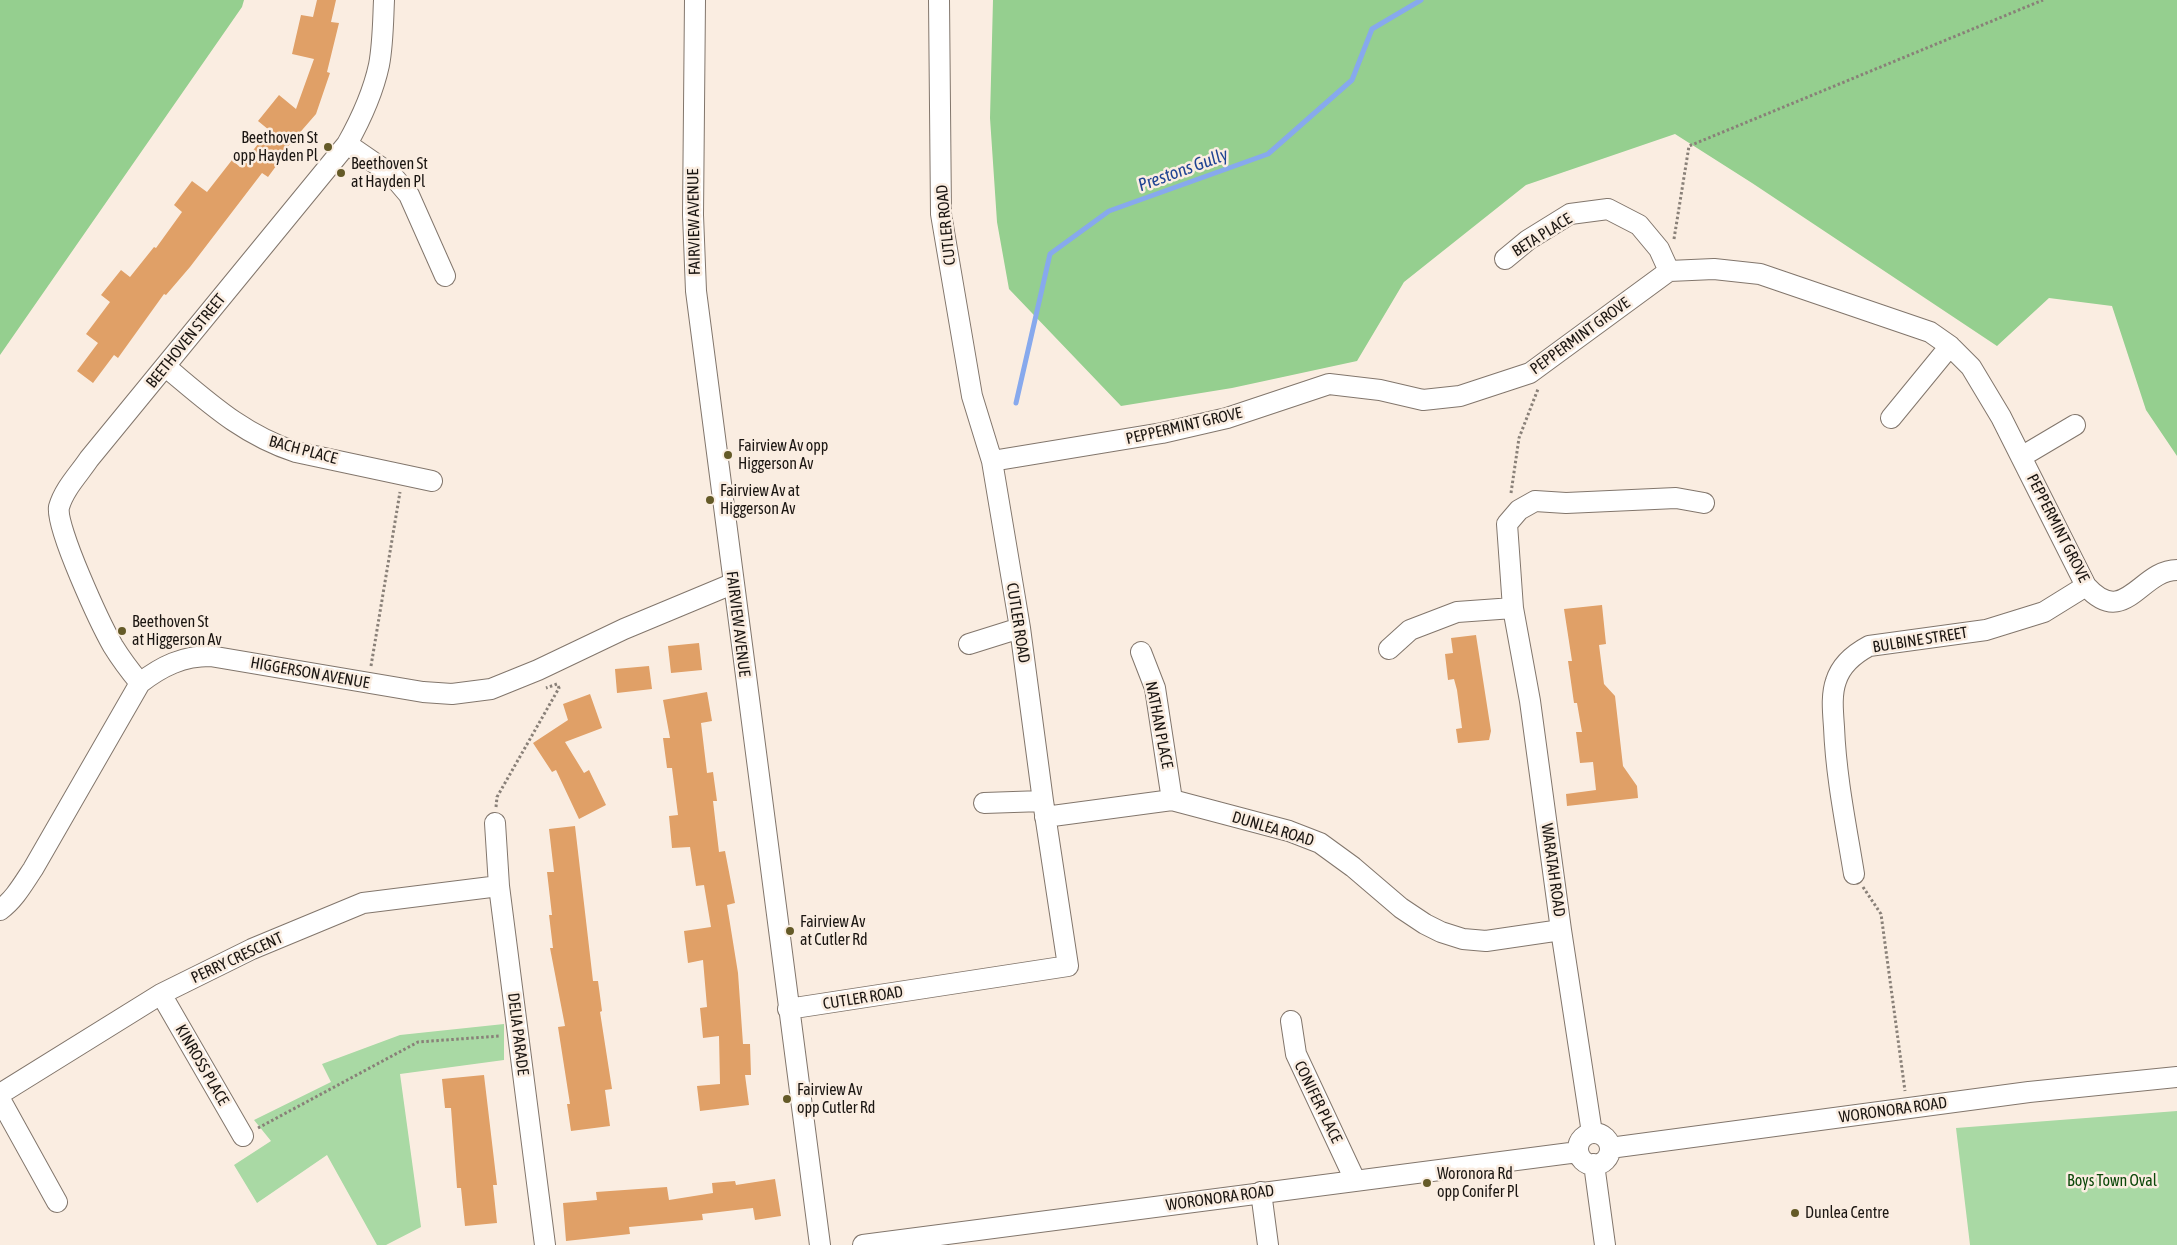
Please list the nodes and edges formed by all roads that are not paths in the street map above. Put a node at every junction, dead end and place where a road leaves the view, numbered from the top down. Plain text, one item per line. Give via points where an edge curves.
1 (384, 0) edge
2 (695, 0) edge
3 (939, 0) edge
4 (347, 144) junction
5 (1505, 259) dead end
6 (1669, 271) junction
7 (445, 276) dead end
8 (1950, 346) junction
9 (166, 367) junction
10 (1891, 418) dead end
11 (2075, 425) dead end
12 (2021, 457) junction
13 (992, 461) junction
14 (432, 480) dead end
15 (1704, 503) dead end
16 (2177, 570) edge
17 (732, 584) junction
18 (2086, 586) junction
19 (1513, 608) junction
20 (1020, 628) junction
21 (969, 644) dead end
22 (1390, 649) dead end
23 (1141, 652) dead end
24 (140, 683) junction
25 (1172, 800) junction
26 (984, 803) dead end
27 (1044, 809) junction
28 (495, 823) road end
29 (1854, 874) road end
30 (498, 886) junction
31 (0, 910) edge
32 (1561, 930) junction
33 (161, 994) junction
34 (788, 1009) junction
35 (1291, 1021) dead end
36 (2177, 1077) edge
37 (0, 1094) edge
38 (0, 1099) edge
39 (1592, 1133) junction
40 (243, 1136) road end
41 (1610, 1148) junction
42 (1578, 1152) junction
43 (1594, 1164) junction
44 (1355, 1180) junction
45 (1261, 1192) junction
46 (57, 1202) dead end
47 (956, 1240) edge
48 (545, 1245) edge
49 (820, 1245) edge
50 (863, 1245) edge
51 (1268, 1245) edge
52 (1605, 1245) edge

1 - 4 street, BEETHOVEN STREET via 378,66 362,117
2 - 17 street, FAIRVIEW AVENUE via 693,215 696,291
3 - 13 street, CUTLER ROAD via 942,214 972,396
4 - 7 street via 392,175 409,195
4 - 9 street, BEETHOVEN STREET
5 - 6 street, BETA PLACE via 1528,240 1570,214 1608,209 1639,225 1660,249
6 - 8 street, PEPPERMINT GROVE via 1714,269 1760,274 1930,332
6 - 13 street, PEPPERMINT GROVE via 1530,373 1460,396 1423,400 1380,390 1328,384 1227,418 1132,438
8 - 10 street
8 - 12 street, PEPPERMINT GROVE via 1971,367 2002,417
9 - 14 street, BACH PLACE via 222,414 275,445
9 - 24 street, BEETHOVEN STREET via 89,459 67,490 59,509 63,532 92,603 117,652
11 - 12 street, PEPPERMINT GROVE
12 - 18 street, PEPPERMINT GROVE
13 - 20 street, CUTLER ROAD
15 - 19 street, WARATAH ROAD via 1676,498 1566,503 1535,501 1519,510 1507,524
16 - 18 street, PEPPERMINT GROVE via 2170,570 2146,583 2127,599 2117,602 2095,596
17 - 24 street, HIGGERSON AVENUE via 491,689 452,694 423,692 210,656 194,656 176,662
17 - 34 street, FAIRVIEW AVENUE
18 - 29 street, BULBINE STREET via 2044,612 1986,630 1869,646 1855,654 1842,668 1835,682 1832,706 1835,756
19 - 22 street via 1457,612 1410,630
19 - 32 street, WARATAH ROAD via 1530,701
20 - 21 street
20 - 27 street, CUTLER ROAD
23 - 25 street, NATHAN PLACE via 1155,688
24 - 31 street, HIGGERSON AVENUE via 20,889
25 - 27 street, DUNLEA ROAD
25 - 32 street, DUNLEA ROAD via 1289,831 1320,843 1401,908 1441,932 1463,939 1486,941
26 - 27 street, DUNLEA ROAD
27 - 34 street, CUTLER ROAD via 1068,966
28 - 30 street, DELIA PARADE
30 - 33 street, PERRY CRESCENT via 363,904 252,949
30 - 48 street, DELIA PARADE
32 - 39 street, WARATAH ROAD
33 - 37 street, PERRY CRESCENT
33 - 40 street, KINROSS PLACE
34 - 49 street, FAIRVIEW AVENUE
35 - 44 street, CONIFER PLACE via 1296,1054
36 - 41 street, WORONORA ROAD via 1907,1107
38 - 46 street
39 - 41 street via 1606,1138
39 - 42 street via 1582,1137
41 - 43 street via 1604,1161
42 - 43 street via 1582,1160
42 - 44 street, WORONORA ROAD
43 - 52 street
44 - 45 street, WORONORA ROAD
45 - 47 street, WORONORA ROAD
45 - 51 street
47 - 50 street, WORONORA ROAD

